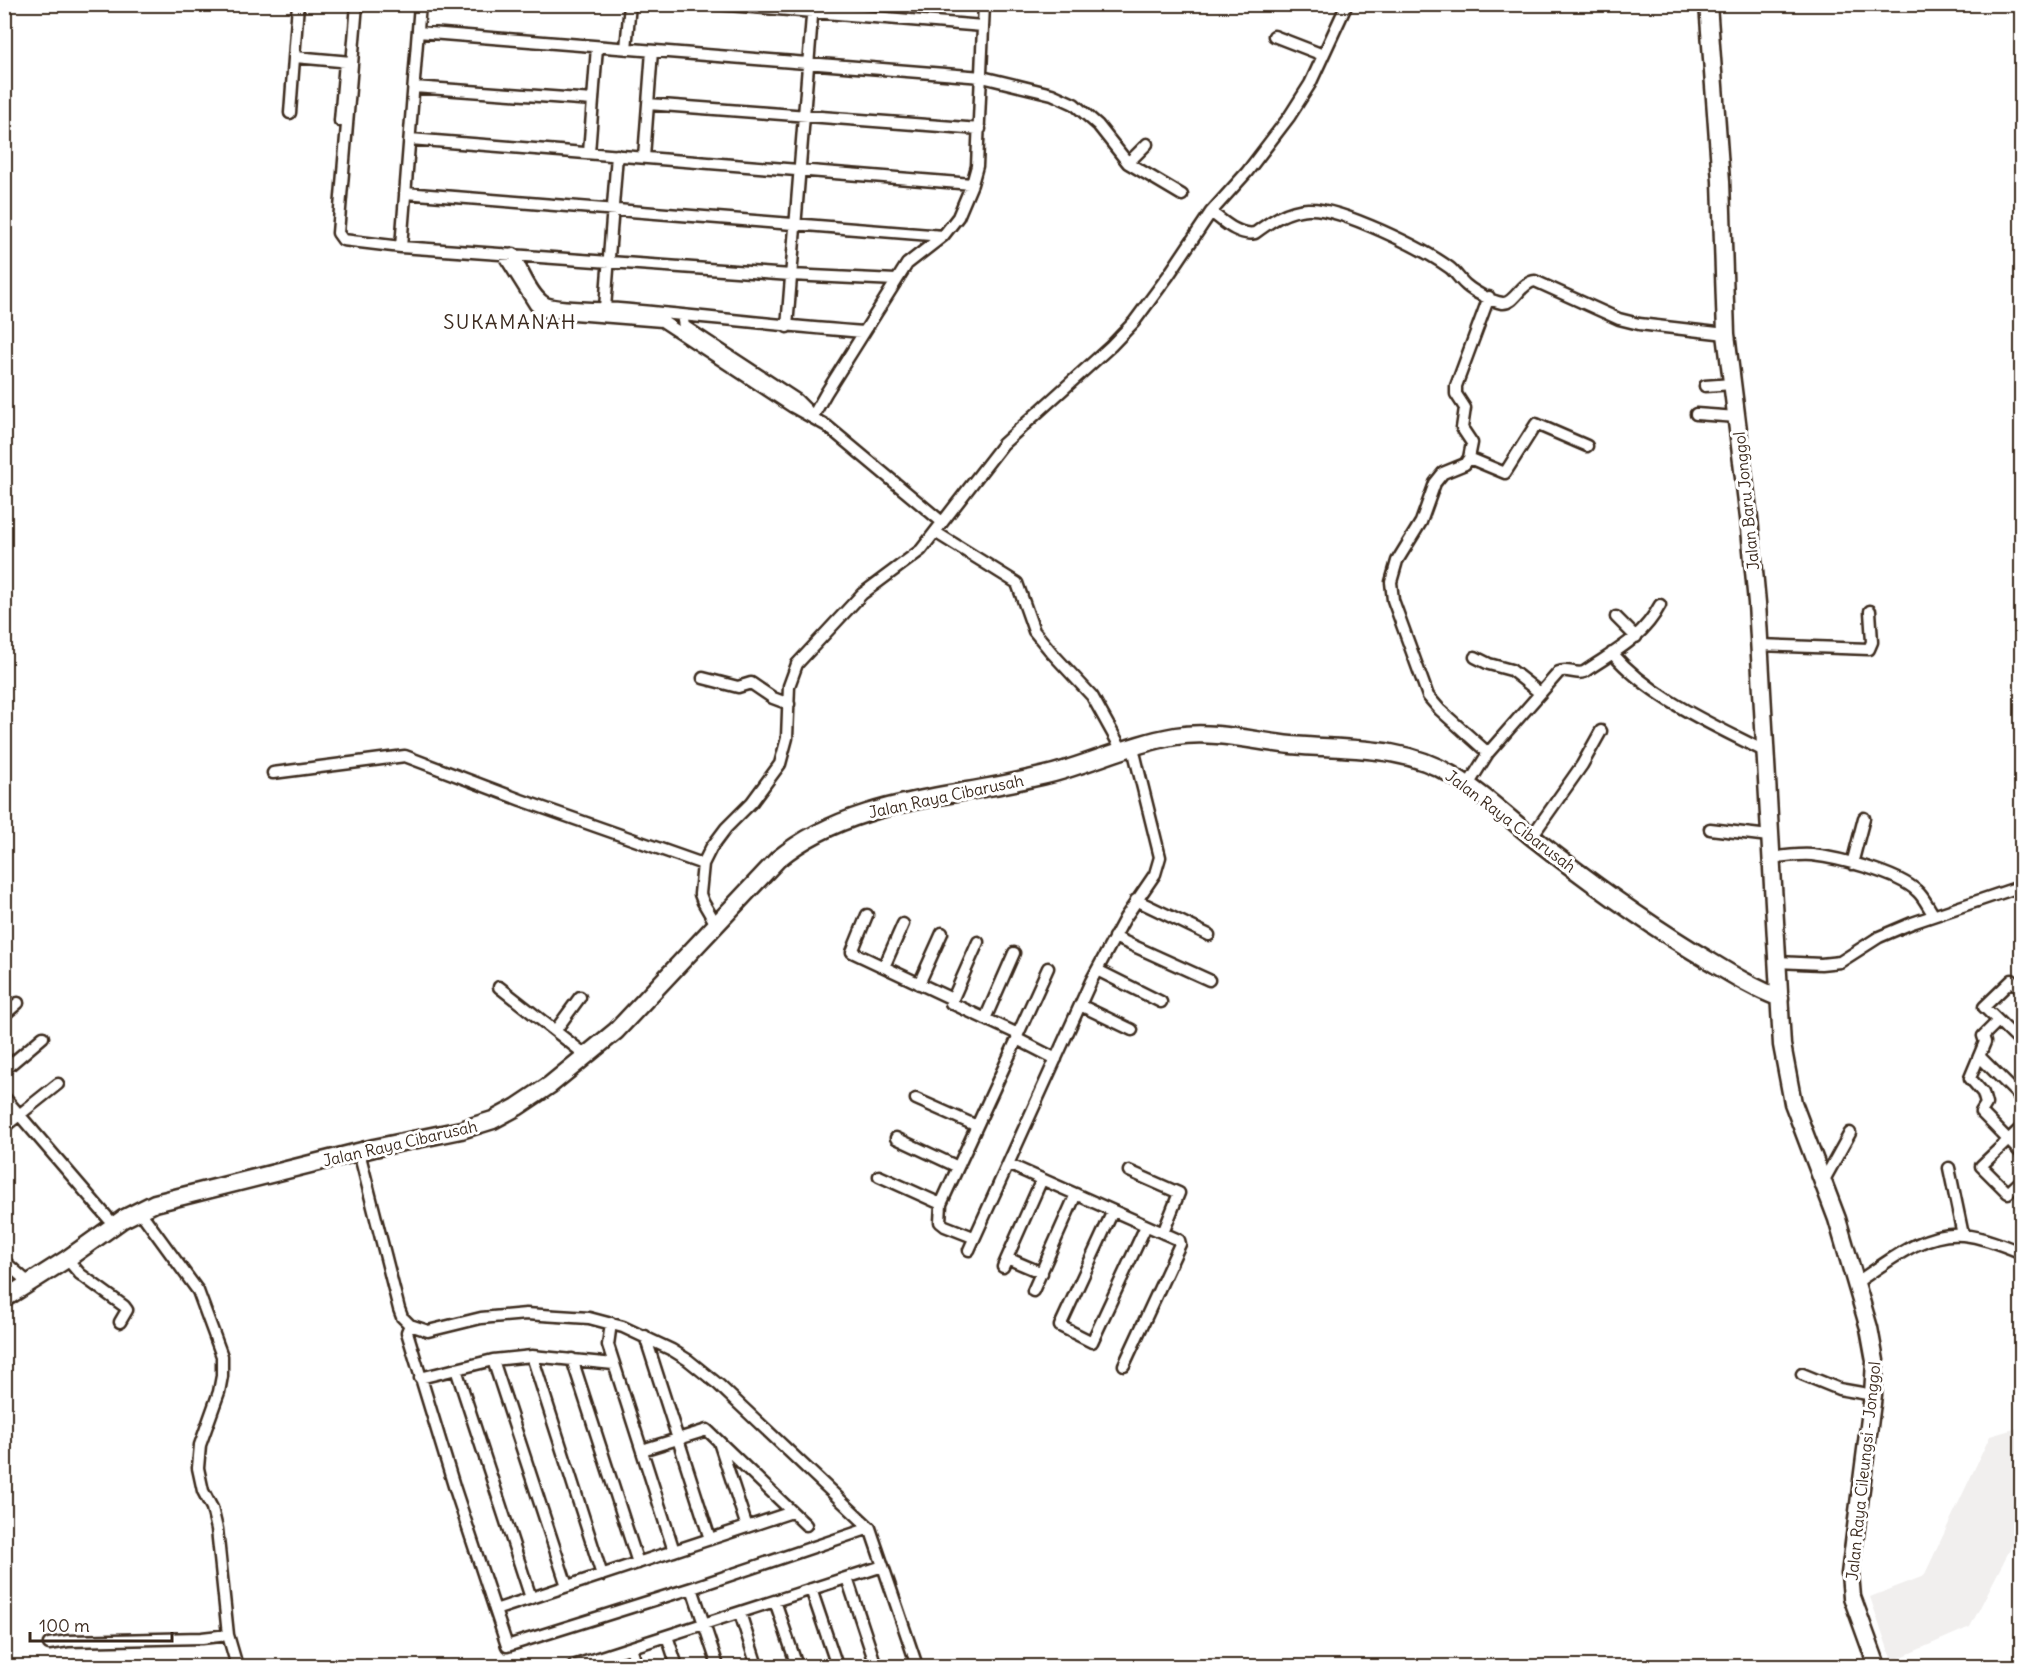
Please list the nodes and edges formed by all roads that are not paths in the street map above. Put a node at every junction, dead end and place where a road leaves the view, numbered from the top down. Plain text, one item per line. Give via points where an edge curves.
1 (298, 4) edge
2 (357, 4) edge
3 (420, 4) edge
4 (630, 4) edge
5 (716, 4) edge
6 (984, 4) edge
7 (1347, 4) edge
8 (1708, 4) edge
9 (813, 8) edge
10 (983, 26) junction
11 (418, 32) junction
12 (1274, 36) dead end
13 (597, 47) junction
14 (626, 49) junction
15 (652, 51) junction
16 (1323, 55) junction
17 (295, 57) junction
18 (348, 62) junction
19 (808, 63) junction
20 (982, 77) junction
21 (414, 87) junction
22 (593, 100) junction
23 (648, 104) junction
24 (290, 113) dead end
25 (804, 116) junction
26 (340, 121) dead end
27 (980, 129) junction
28 (410, 139) junction
29 (1147, 144) dead end
30 (589, 153) junction
31 (617, 155) junction
32 (644, 158) junction
33 (1128, 163) junction
34 (800, 170) junction
35 (972, 184) junction
36 (405, 193) junction
37 (1182, 195) dead end
38 (613, 209) junction
39 (1211, 212) junction
40 (795, 224) junction
41 (943, 236) junction
42 (401, 247) junction
43 (509, 254) junction
44 (609, 262) junction
45 (791, 275) junction
46 (896, 280) junction
47 (1489, 297) junction
48 (605, 308) junction
49 (682, 315) junction
50 (787, 327) junction
51 (864, 332) junction
52 (1726, 334) junction
53 (1732, 384) junction
54 (1705, 386) dead end
55 (1696, 414) dead end
56 (813, 416) junction
57 (1737, 417) junction
58 (1587, 446) dead end
59 (1469, 458) junction
60 (942, 522) junction
61 (935, 532) junction
62 (1660, 605) dead end
63 (1869, 612) dead end
64 (1616, 617) dead end
65 (1636, 637) junction
66 (1759, 645) junction
67 (1612, 653) junction
68 (1475, 657) dead end
69 (703, 678) dead end
70 (1540, 693) junction
71 (789, 704) junction
72 (1601, 731) dead end
73 (1128, 749) junction
74 (1766, 752) junction
75 (1488, 753) junction
76 (273, 773) dead end
77 (1468, 785) junction
78 (1864, 818) dead end
79 (1710, 829) dead end
80 (1532, 836) junction
81 (1769, 836) junction
82 (1770, 858) junction
83 (703, 864) junction
84 (1852, 864) junction
85 (2022, 886) edge
86 (1136, 900) junction
87 (1933, 914) junction
88 (867, 915) dead end
89 (903, 924) dead end
90 (717, 926) junction
91 (942, 933) dead end
92 (1209, 935) dead end
93 (1114, 937) junction
94 (978, 942) dead end
95 (1014, 953) dead end
96 (1777, 962) junction
97 (884, 967) junction
98 (1048, 968) dead end
99 (1097, 970) junction
100 (1209, 980) dead end
101 (919, 984) junction
102 (499, 987) dead end
103 (2022, 990) edge
104 (580, 997) dead end
105 (1780, 998) junction
106 (1161, 1002) dead end
107 (18, 1003) dead end
108 (951, 1003) junction
109 (1080, 1005) junction
110 (4, 1015) edge
111 (985, 1019) junction
112 (1998, 1021) junction
113 (1132, 1030) dead end
114 (555, 1031) junction
115 (1018, 1036) junction
116 (42, 1037) dead end
117 (2022, 1044) edge
118 (587, 1056) junction
119 (1979, 1056) junction
120 (1056, 1059) junction
121 (4, 1070) edge
122 (58, 1084) dead end
123 (4, 1097) edge
124 (916, 1099) dead end
125 (2022, 1099) edge
126 (20, 1115) junction
127 (977, 1126) junction
128 (2022, 1127) edge
129 (4, 1128) edge
130 (1850, 1133) dead end
131 (896, 1138) dead end
132 (2008, 1140) junction
133 (359, 1152) junction
134 (2022, 1154) edge
135 (1008, 1164) junction
136 (958, 1167) junction
137 (1949, 1168) dead end
138 (1129, 1171) dead end
139 (879, 1176) dead end
140 (1042, 1179) junction
141 (1824, 1180) junction
142 (2022, 1180) edge
143 (1076, 1194) junction
144 (941, 1204) junction
145 (139, 1210) junction
146 (1113, 1211) junction
147 (114, 1225) junction
148 (1146, 1226) junction
149 (1163, 1233) junction
150 (1963, 1235) junction
151 (973, 1237) junction
152 (969, 1250) dead end
153 (2022, 1252) edge
154 (67, 1259) junction
155 (4, 1261) edge
156 (1042, 1273) junction
157 (1857, 1282) junction
158 (30, 1284) junction
159 (1033, 1291) dead end
160 (4, 1299) edge
161 (120, 1322) dead end
162 (611, 1323) junction
163 (410, 1325) junction
164 (645, 1336) junction
165 (532, 1356) junction
166 (572, 1359) junction
167 (493, 1360) junction
168 (614, 1364) junction
169 (1124, 1365) dead end
170 (456, 1369) junction
171 (1802, 1374) dead end
172 (420, 1378) junction
173 (1873, 1395) junction
174 (678, 1439) junction
175 (718, 1441) junction
176 (642, 1450) junction
177 (792, 1512) junction
178 (806, 1525) dead end
179 (747, 1527) junction
180 (870, 1528) junction
181 (710, 1539) junction
182 (674, 1551) junction
183 (638, 1563) junction
184 (884, 1566) junction
185 (602, 1575) junction
186 (847, 1578) junction
187 (567, 1587) junction
188 (692, 1588) junction
189 (812, 1590) junction
190 (531, 1598) junction
191 (776, 1601) junction
192 (495, 1610) junction
193 (740, 1613) junction
194 (704, 1624) junction
195 (228, 1635) junction
196 (667, 1636) junction
197 (49, 1644) dead end
198 (631, 1648) junction
199 (597, 1663) edge
200 (237, 1666) edge
201 (573, 1666) edge
202 (638, 1666) edge
203 (677, 1666) edge
204 (718, 1666) edge
205 (757, 1666) edge
206 (797, 1666) edge
207 (837, 1666) edge
208 (876, 1666) edge
209 (917, 1666) edge
210 (1877, 1666) edge

1 - 17 street
2 - 18 street
3 - 11 street
4 - 14 street
5 - 9 street
6 - 10 street
7 - 16 street
8 - 52 main road, Jalan Baru Jonggol via 1721,181
9 - 10 street
9 - 19 street
10 - 20 street
11 - 13 street
11 - 21 street
12 - 16 street
13 - 14 street
13 - 22 street
14 - 15 street
15 - 19 street
15 - 23 street
16 - 39 street via 1289,117
17 - 18 street
17 - 24 street
18 - 26 street
18 - 42 street via 339,238
19 - 20 street
19 - 25 street
20 - 27 street
20 - 33 street via 1052,94 1074,104 1098,125
21 - 22 street
21 - 28 street
22 - 30 street
23 - 25 street
23 - 32 street
25 - 27 street
25 - 34 street
27 - 35 street
28 - 30 street
28 - 36 street
29 - 33 street
30 - 31 street
31 - 32 street
31 - 38 street
32 - 34 street
33 - 37 street
34 - 35 street
34 - 40 street
35 - 41 street via 958,217
36 - 38 street
36 - 42 street
38 - 40 street
38 - 44 street
39 - 47 street via 1234,229 1249,234 1288,213 1309,209 1344,216 1445,266 1468,287
39 - 60 street via 1124,333 1003,444
40 - 41 street
40 - 45 street
41 - 46 street via 911,260
42 - 43 street
43 - 44 street
43 - 48 street via 544,302
43 - 56 street via 540,310 662,321
44 - 45 street
44 - 48 street
45 - 46 street
45 - 50 street
46 - 51 street
47 - 52 street via 1507,303 1526,284 1535,281 1619,319
47 - 59 street via 1456,386 1456,394 1465,408 1462,428 1472,443
48 - 49 street
49 - 50 street
49 - 56 street via 684,326 797,400
50 - 51 street
51 - 56 street
52 - 53 main road, Jalan Baru Jonggol
53 - 54 street
53 - 57 main road, Jalan Baru Jonggol
55 - 57 street
56 - 60 street
57 - 66 main road, Jalan Baru Jonggol
58 - 59 street via 1536,424 1504,473
59 - 75 street via 1435,483 1421,522 1397,561 1391,582 1393,600 1428,696
60 - 61 street
61 - 71 street via 916,554 862,594 804,655 792,675
61 - 73 street via 1017,583 1034,631 1092,696
62 - 65 street
63 - 66 street via 1869,650
64 - 65 street
65 - 67 street
66 - 74 main road, Jalan Baru Jonggol
67 - 70 street via 1584,672 1559,672
67 - 74 street via 1638,680
68 - 70 street via 1511,669
69 - 71 street via 738,687 751,683
70 - 75 street
71 - 83 street via 788,738 780,764 752,802 726,828
72 - 80 street
73 - 77 main road, Jalan Raya Cibarusah via 1188,735 1376,750 1437,766
73 - 86 street via 1160,857 1155,874
73 - 90 main road, Jalan Raya Cibarusah via 1068,769 897,804 840,822 791,848
74 - 81 main road, Jalan Baru Jonggol
75 - 77 street
76 - 83 street via 405,756
77 - 80 main road, Jalan Raya Cibarusah
78 - 84 street
79 - 81 street
80 - 105 main road, Jalan Raya Cibarusah via 1617,902 1740,980
81 - 82 main road, Jalan Baru Jonggol
82 - 84 street via 1811,855
82 - 96 main road, Jalan Baru Jonggol
83 - 90 street via 700,894
84 - 87 street via 1906,883 1919,892
85 - 87 street
86 - 92 street
86 - 93 street
87 - 96 street via 1879,937 1840,962
88 - 97 street via 852,952
89 - 97 street
90 - 118 main road, Jalan Raya Cibarusah
91 - 101 street
93 - 99 street
93 - 100 street
94 - 108 street
95 - 111 street
96 - 105 main road, Jalan Baru Jonggol
97 - 101 street
98 - 115 street
99 - 106 street
99 - 109 street
101 - 108 street via 950,998
102 - 114 street
103 - 112 street via 2012,980 1984,1006
104 - 114 street
105 - 141 main road, Jalan Raya Cileungsi - Jonggol via 1788,1088
107 - 110 street
108 - 111 street
109 - 113 street
109 - 120 street
111 - 115 street
112 - 117 street
112 - 119 street via 1983,1036 1986,1042
114 - 118 street
115 - 120 street
115 - 127 street
116 - 121 street
118 - 133 main road, Jalan Raya Cibarusah via 528,1101 493,1119 461,1131
119 - 125 street
119 - 132 street via 1970,1078 1983,1093 1986,1104 1981,1112
120 - 135 street
122 - 126 street
123 - 126 street
124 - 127 street
126 - 129 street
126 - 147 street
127 - 136 street
128 - 132 street
130 - 141 street
131 - 136 street
132 - 134 street
132 - 142 street via 1982,1166 2008,1193
133 - 145 main road, Jalan Raya Cibarusah via 170,1198
133 - 163 street via 399,1309
135 - 140 street
135 - 151 street
136 - 144 street
137 - 150 street
138 - 149 street via 1179,1193
139 - 144 street
140 - 143 street
140 - 156 street via 1005,1262
141 - 157 main road, Jalan Raya Cileungsi - Jonggol
143 - 146 street
143 - 156 street
144 - 151 street via 940,1222
145 - 147 main road, Jalan Raya Cibarusah
145 - 195 street via 198,1291 222,1356 219,1392 198,1457 200,1481 217,1529
146 - 148 street
146 - 148 street via 1060,1326 1092,1342
147 - 154 main road, Jalan Raya Cibarusah
148 - 149 street
149 - 169 street via 1180,1244
150 - 153 street
150 - 157 street via 1924,1241
151 - 152 street
154 - 158 main road, Jalan Raya Cibarusah
154 - 161 street via 80,1274 124,1306 126,1314
155 - 158 street
156 - 159 street
157 - 173 main road, Jalan Raya Cileungsi - Jonggol via 1874,1351
158 - 160 main road, Jalan Raya Cibarusah
162 - 163 street via 526,1314 482,1318 428,1331
162 - 164 street
162 - 168 street via 608,1345
163 - 172 street via 407,1332
164 - 174 street
164 - 180 street via 711,1378
165 - 166 street
165 - 167 street
165 - 185 street
166 - 168 street
166 - 183 street
167 - 170 street
167 - 187 street
168 - 176 street
170 - 172 street
170 - 190 street
171 - 173 street via 1839,1389
172 - 192 street
173 - 210 main road, Jalan Raya Cileungsi - Jonggol via 1850,1574 1852,1597
174 - 175 street via 707,1430
174 - 176 street
174 - 181 street
175 - 177 street
175 - 179 street
176 - 182 street
177 - 178 street
177 - 179 street
179 - 181 street
180 - 184 street
180 - 188 street
181 - 182 street
182 - 183 street
183 - 185 street
184 - 186 street
184 - 209 street
185 - 187 street
186 - 189 street
186 - 208 street
187 - 190 street
188 - 192 street via 507,1646
188 - 194 street
189 - 191 street
189 - 207 street
190 - 192 street
191 - 193 street
191 - 206 street
193 - 194 street
193 - 205 street
194 - 196 street
194 - 204 street
195 - 197 street
195 - 200 street
196 - 198 street
196 - 203 street
198 - 199 street
198 - 202 street
199 - 201 street

